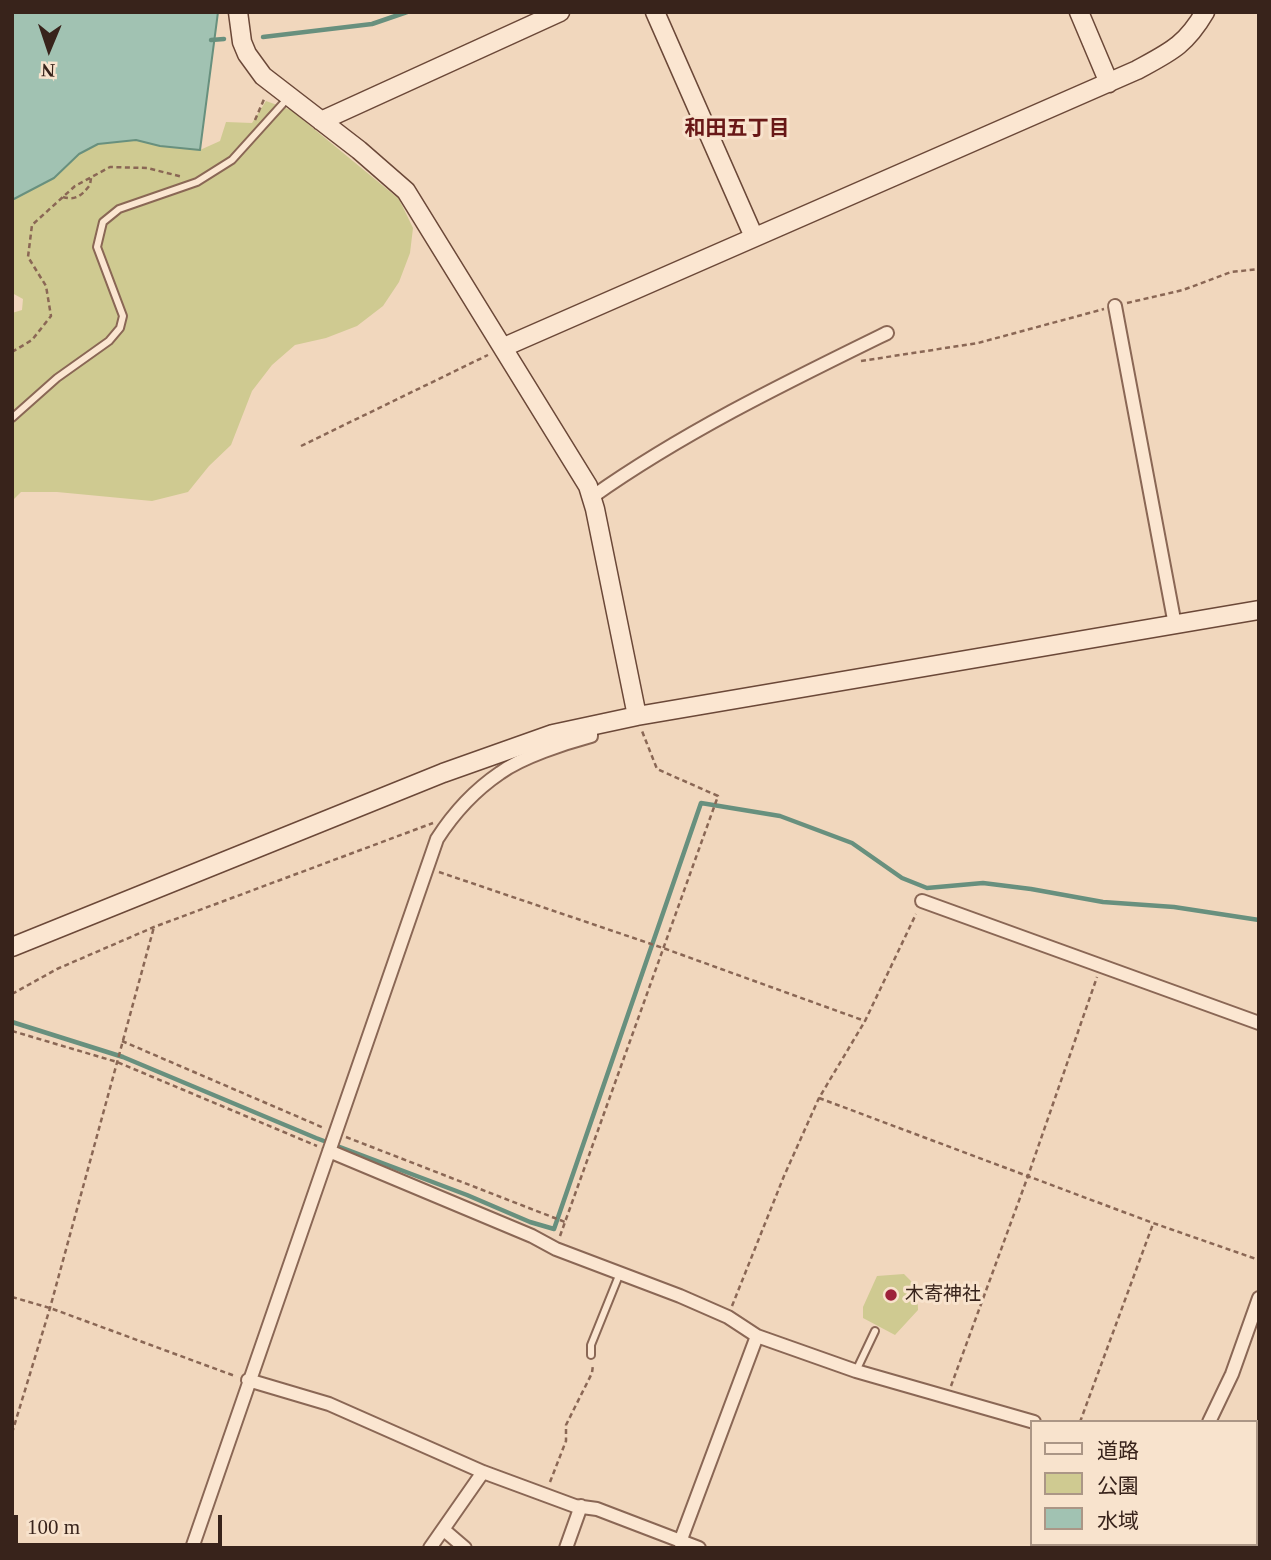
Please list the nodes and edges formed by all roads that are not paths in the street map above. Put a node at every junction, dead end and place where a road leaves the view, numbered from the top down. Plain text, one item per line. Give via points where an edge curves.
1 (239, 12) edge
2 (560, 12) edge
3 (655, 12) edge
4 (1079, 12) edge
5 (1205, 12) edge
6 (1109, 83) junction
7 (289, 97) junction
8 (321, 121) junction
9 (754, 237) junction
10 (1115, 306) road end
11 (887, 333) dead end
12 (504, 347) junction
13 (12, 418) edge
14 (592, 498) junction
15 (1259, 610) edge
16 (1175, 625) junction
17 (637, 716) junction
18 (591, 727) junction
19 (922, 901) road end
20 (12, 947) edge
21 (1259, 1023) edge
22 (329, 1151) junction
23 (620, 1273) junction
24 (1259, 1298) edge
25 (875, 1331) dead end
26 (757, 1336) junction
27 (591, 1355) road end
28 (856, 1371) junction
29 (248, 1381) junction
30 (1210, 1420) edge
31 (1030, 1421) edge
32 (483, 1472) junction
33 (581, 1506) junction
34 (444, 1530) junction
35 (680, 1542) junction
36 (192, 1548) edge
37 (430, 1548) edge
38 (465, 1548) edge
39 (566, 1548) edge
40 (699, 1548) edge

1 - 7 street via 247,54 263,76
2 - 8 street
3 - 9 street
4 - 6 street
5 - 6 street via 1178,47
6 - 9 street
7 - 8 street
7 - 13 lane via 232,160 197,182 119,209 103,222 97,247 123,316 120,328
8 - 12 street via 406,191
9 - 12 street
10 - 16 street
11 - 14 street via 758,396 634,468
12 - 14 street
14 - 17 street
15 - 16 street
16 - 17 street
17 - 18 street
18 - 20 street via 552,734 443,773
18 - 22 street via 591,736 558,745 502,772 453,815 437,839
19 - 21 street
22 - 23 street
22 - 29 street
23 - 26 street via 728,1317
23 - 27 lane
24 - 30 street
25 - 28 lane
26 - 28 street
26 - 35 street
28 - 31 street
29 - 32 street via 329,1404
29 - 36 street
32 - 33 street
32 - 34 street
33 - 35 street
33 - 39 street
34 - 37 street
34 - 38 street
35 - 40 street

